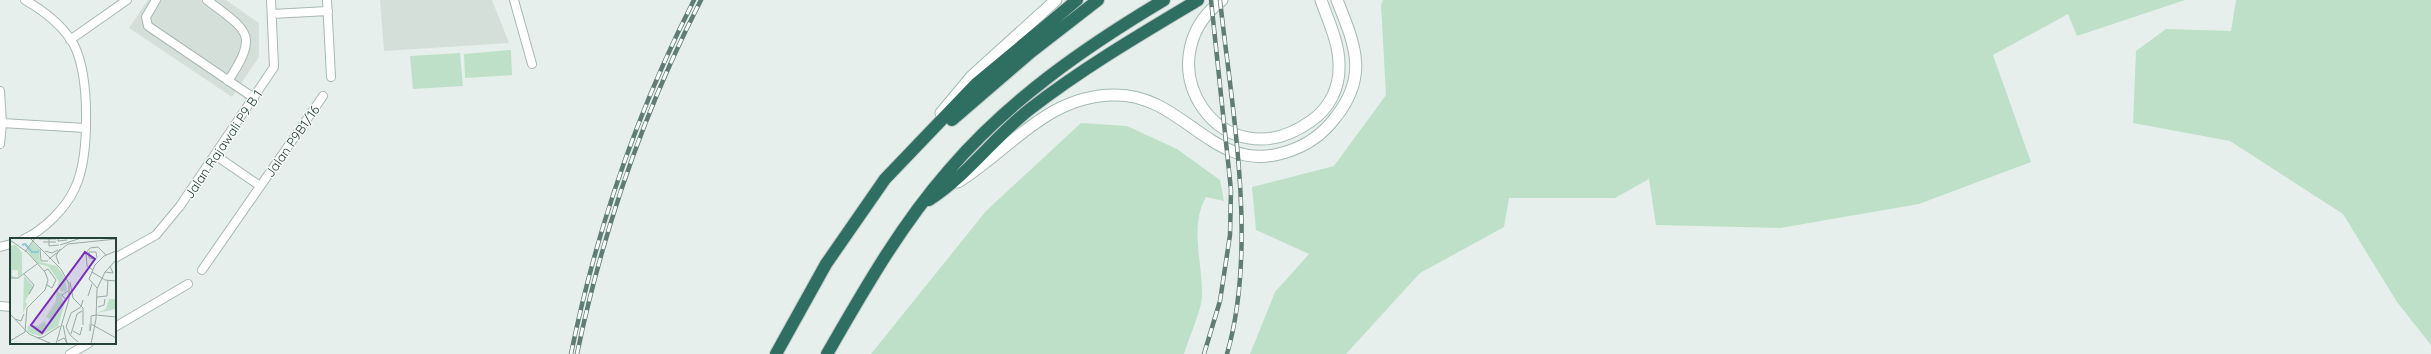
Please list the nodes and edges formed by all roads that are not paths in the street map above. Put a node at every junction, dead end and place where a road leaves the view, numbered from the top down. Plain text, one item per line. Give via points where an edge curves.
1 (25, 0) edge
2 (127, 0) edge
3 (156, 0) edge
4 (207, 0) edge
5 (271, 0) edge
6 (327, 0) edge
7 (514, 0) edge
8 (1056, 0) edge
9 (1077, 0) edge
10 (1098, 0) edge
11 (1164, 0) edge
12 (1198, 0) edge
13 (1222, 0) edge
14 (1321, 0) edge
15 (1337, 0) edge
16 (328, 12) junction
17 (272, 14) junction
18 (70, 40) junction
19 (532, 64) dead end
20 (331, 77) dead end
21 (228, 81) junction
22 (0, 91) edge
23 (323, 96) dead end
24 (254, 98) junction
25 (2, 123) junction
26 (85, 128) junction
27 (0, 144) edge
28 (216, 155) junction
29 (885, 179) junction
30 (260, 186) junction
31 (947, 189) junction
32 (920, 206) junction
33 (25, 238) edge
34 (10, 244) edge
35 (0, 247) edge
36 (116, 257) edge
37 (826, 264) junction
38 (202, 270) dead end
39 (188, 284) dead end
40 (0, 306) edge
41 (10, 307) edge
42 (116, 326) edge
43 (87, 344) edge
44 (70, 354) edge
45 (776, 354) edge
46 (826, 354) edge

1 - 18 street via 58,24
2 - 18 street
3 - 21 street via 146,17 148,26
4 - 21 street via 243,28 247,40 243,58
5 - 17 street, Jalan Rajawali P9 B 1
6 - 16 street
7 - 19 street
8 - 29 street via 972,76
9 - 29 highway via 977,83
10 - 37 highway via 1031,52 955,117 868,210
11 - 32 highway via 1069,61 1010,108 949,170
12 - 31 highway via 1092,65 1030,110
13 - 14 street via 1207,12 1193,36 1188,64 1189,77 1209,117 1233,135 1255,140 1293,132 1316,118 1332,100 1339,76 1338,53
15 - 31 street via 1354,48 1356,80 1351,94 1331,123 1320,134 1296,149 1269,157 1239,155 1214,142 1181,118 1148,101 1116,94 1098,96 1060,106 1047,114 980,168
16 - 17 street
16 - 20 street
17 - 24 street, Jalan Rajawali P9 B 1 via 274,67
18 - 26 street via 84,72
21 - 24 street
22 - 25 street
23 - 30 street, Jalan P9B1/16
24 - 28 street, Jalan Rajawali P9 B 1
25 - 26 street
25 - 27 street
26 - 33 street via 83,158 75,188 63,207 47,223
28 - 30 street, Jalan P9B1/16
28 - 36 street, Jalan Rajawali P9 B 1 via 156,235
29 - 37 highway
30 - 38 street, Jalan P9B1/16
31 - 32 highway
32 - 46 highway via 870,278
34 - 35 street
37 - 45 highway
39 - 42 street
40 - 41 street
43 - 44 street

